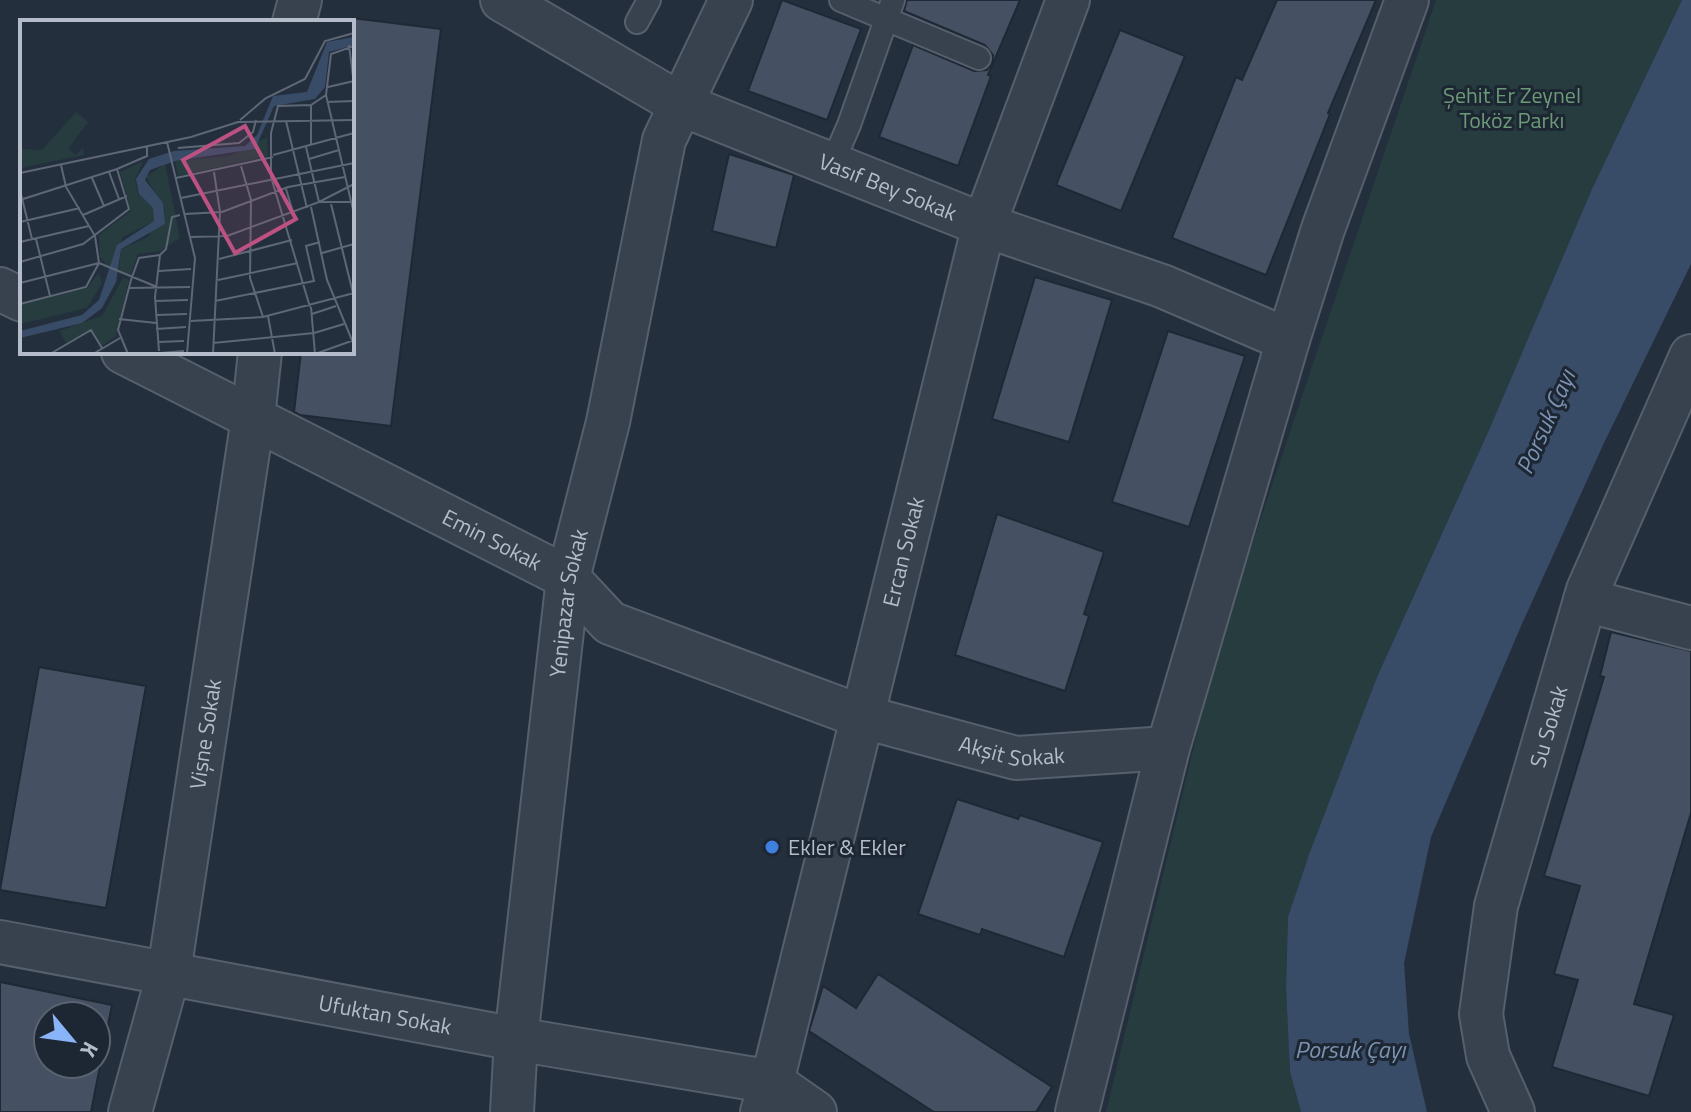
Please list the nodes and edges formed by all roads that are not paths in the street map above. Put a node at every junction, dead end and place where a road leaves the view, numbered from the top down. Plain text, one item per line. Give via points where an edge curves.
1 (300, 0) edge
2 (502, 0) edge
3 (649, 0) edge
4 (731, 0) edge
5 (841, 0) edge
6 (1068, 0) edge
7 (1407, 0) edge
8 (890, 10) edge
9 (295, 20) edge
10 (637, 22) dead end
11 (979, 58) dead end
12 (680, 104) junction
13 (832, 164) junction
14 (984, 225) junction
15 (0, 289) edge
16 (20, 299) edge
17 (1288, 340) junction
18 (127, 354) edge
19 (260, 354) edge
20 (1691, 356) edge
21 (253, 418) junction
22 (568, 578) junction
23 (1585, 600) junction
24 (1691, 628) edge
25 (860, 716) junction
26 (1168, 748) junction
27 (0, 942) edge
28 (169, 972) junction
29 (516, 1039) junction
30 (767, 1097) edge
31 (130, 1112) edge
32 (512, 1112) edge
33 (815, 1112) edge
34 (1077, 1112) edge
35 (1513, 1112) edge

1 - 9 street
2 - 12 street, Vasıf Bey Sokak
3 - 10 lane
4 - 12 street, Yenipazar Sokak
5 - 8 lane
6 - 14 street, Ercan Sokak
7 - 17 street
8 - 11 lane
8 - 13 lane
12 - 13 street, Vasıf Bey Sokak
12 - 22 street, Yenipazar Sokak via 664,140 608,422
13 - 14 street, Vasıf Bey Sokak
14 - 17 street, Vasıf Bey Sokak via 1162,286
14 - 25 street, Ercan Sokak
15 - 16 street
17 - 26 street
18 - 21 street, Emin Sokak
19 - 21 street, Vişne Sokak
20 - 23 street, Su Sokak
21 - 22 street, Emin Sokak
21 - 28 street, Vişne Sokak
22 - 25 street, Emin Sokak via 610,623
22 - 29 street, Yenipazar Sokak
23 - 24 street
23 - 35 street, Su Sokak via 1493,922 1481,1014 1488,1056
25 - 26 street, Akşit Sokak via 1016,758
25 - 30 street, Ercan Sokak
26 - 34 street
27 - 28 street, Ufuktan Sokak
28 - 29 street, Ufuktan Sokak
28 - 31 street, Vişne Sokak
29 - 30 street, Ufuktan Sokak
29 - 32 street, Yenipazar Sokak
30 - 33 street

